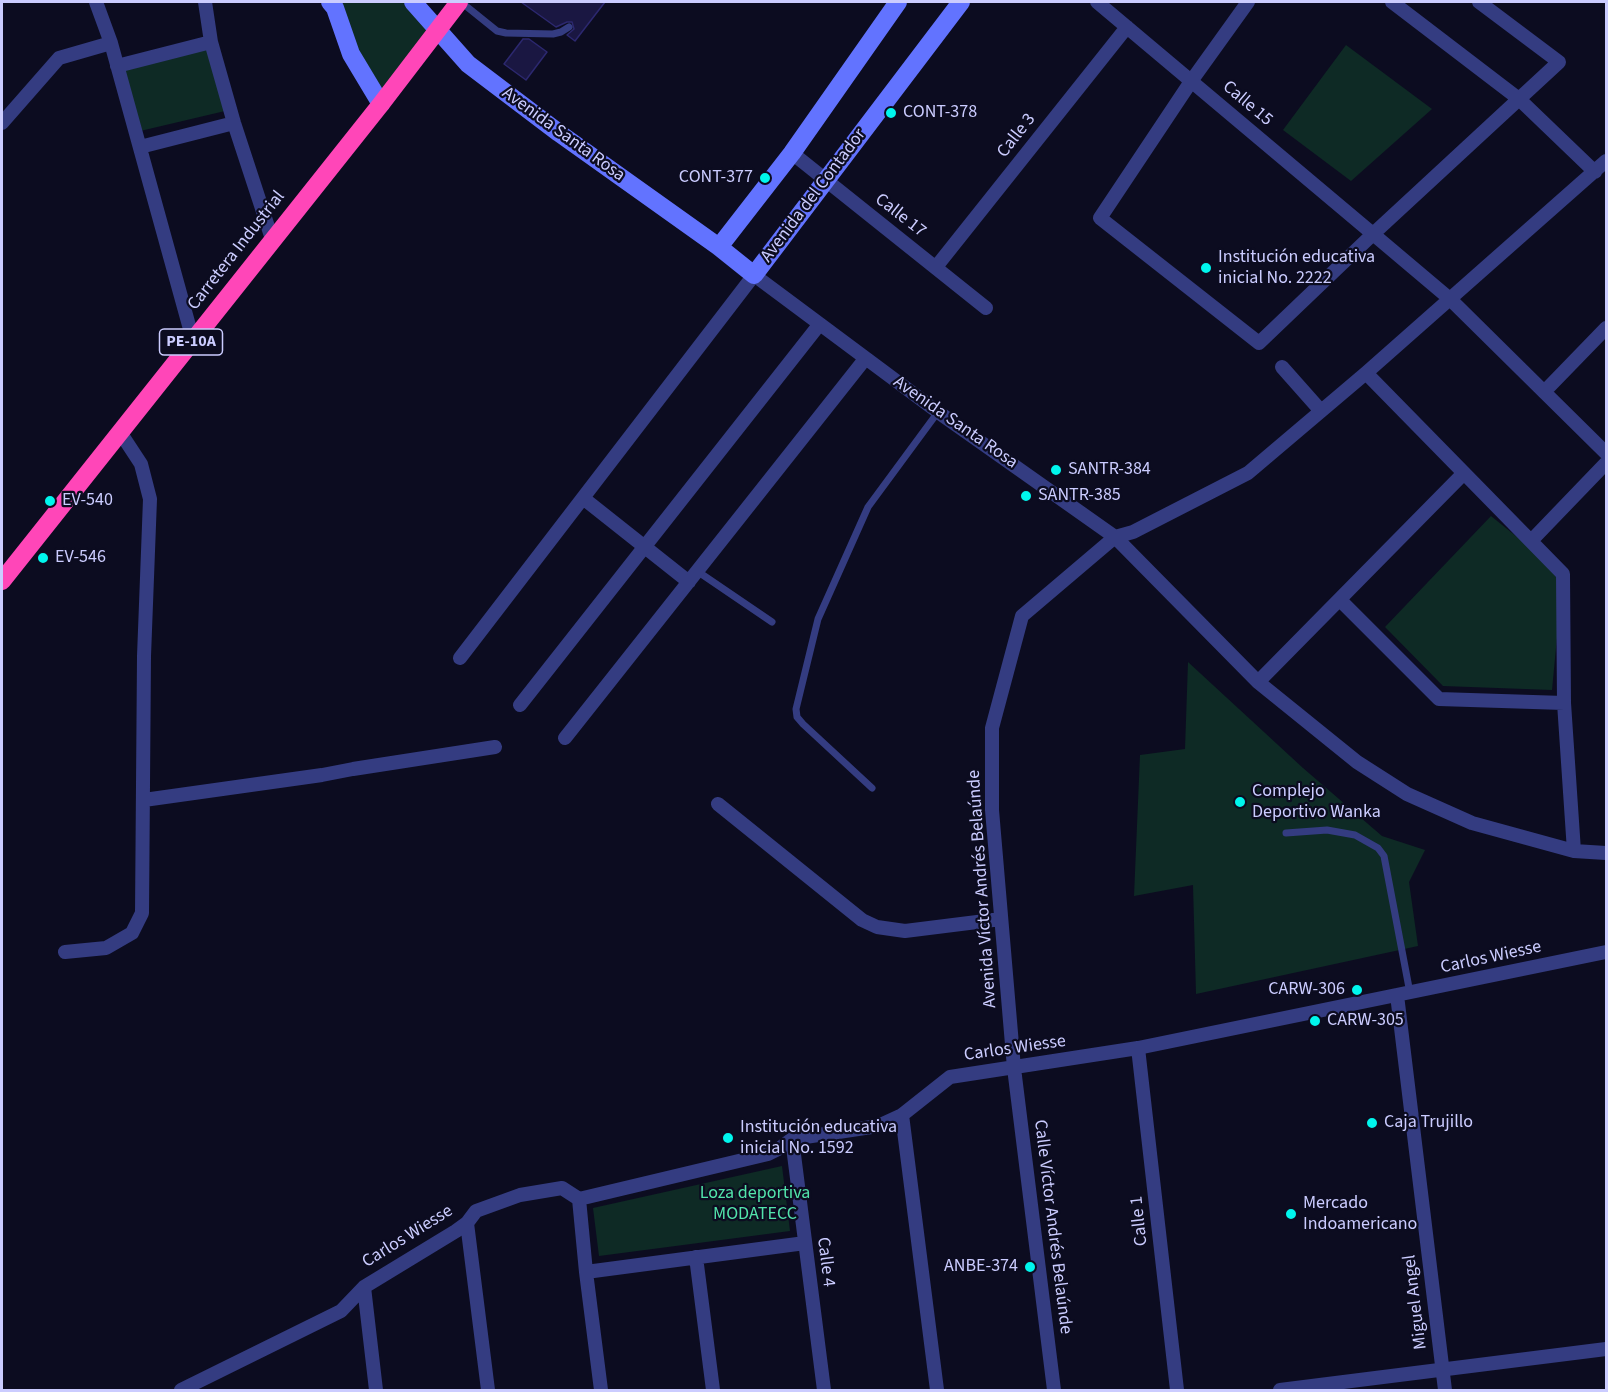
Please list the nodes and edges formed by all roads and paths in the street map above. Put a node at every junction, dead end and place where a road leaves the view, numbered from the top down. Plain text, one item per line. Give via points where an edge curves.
1 (96, 2) edge
2 (205, 2) edge
3 (330, 2) edge
4 (413, 2) edge
5 (460, 2) edge
6 (898, 2) edge
7 (961, 2) edge
8 (1097, 2) edge
9 (1248, 2) edge
10 (1392, 2) edge
11 (1479, 2) edge
12 (568, 27) dead end
13 (1127, 27) junction
14 (437, 30) junction
15 (211, 42) junction
16 (111, 43) junction
17 (117, 66) junction
18 (1192, 81) junction
19 (1519, 99) junction
20 (381, 104) junction
21 (2, 123) edge
22 (234, 123) junction
23 (140, 147) junction
24 (792, 153) junction
25 (1606, 161) edge
26 (1595, 171) junction
27 (826, 181) junction
28 (1373, 234) junction
29 (272, 239) junction
30 (718, 247) junction
31 (936, 267) junction
32 (754, 275) junction
33 (1450, 299) junction
34 (986, 308) dead end
35 (819, 325) junction
36 (1606, 328) edge
37 (193, 340) junction
38 (865, 360) junction
39 (1282, 367) dead end
40 (1366, 373) junction
41 (1545, 392) junction
42 (1321, 411) junction
43 (938, 412) junction
44 (120, 432) junction
45 (1606, 453) edge
46 (1606, 462) edge
47 (1464, 473) junction
48 (583, 498) junction
49 (1115, 537) junction
50 (1531, 541) junction
51 (644, 546) junction
52 (693, 576) junction
53 (2, 581) edge
54 (1340, 600) junction
55 (772, 622) dead end
56 (460, 658) dead end
57 (1258, 681) junction
58 (1564, 703) junction
59 (520, 705) dead end
60 (565, 738) dead end
61 (495, 747) dead end
62 (872, 788) dead end
63 (144, 800) junction
64 (718, 804) dead end
65 (1286, 832) dead end
66 (1574, 851) junction
67 (1606, 853) edge
68 (1001, 919) junction
69 (65, 952) dead end
70 (1606, 952) edge
71 (1404, 994) junction
72 (1138, 1048) junction
73 (1014, 1068) junction
74 (902, 1115) junction
75 (792, 1139) junction
76 (579, 1199) junction
77 (467, 1223) junction
78 (804, 1243) junction
79 (696, 1257) junction
80 (586, 1272) junction
81 (364, 1287) junction
82 (1606, 1349) edge
83 (1443, 1371) junction
84 (181, 1390) edge
85 (376, 1390) edge
86 (488, 1390) edge
87 (601, 1390) edge
88 (713, 1390) edge
89 (824, 1390) edge
90 (937, 1390) edge
91 (1054, 1390) edge
92 (1177, 1390) edge
93 (1280, 1390) edge
94 (1445, 1390) edge

1 - 16 street
2 - 15 street
3 - 20 street via 351,54
4 - 14 street, Avenida Santa Rosa
5 - 12 lane via 496,31 552,34
5 - 14 highway, Carretera Industrial / PE-10A
6 - 24 street
7 - 27 street, Avenida del Contador
8 - 13 street, Calle 15
9 - 18 street
10 - 19 street
11 - 19 street via 1559,62
13 - 18 street, Calle 15
13 - 31 street, Calle 3
14 - 20 highway, Carretera Industrial / PE-10A
14 - 30 street, Avenida Santa Rosa via 468,64
15 - 17 street
15 - 22 street
16 - 17 street
16 - 21 street via 59,58
17 - 23 street
18 - 28 street, Calle 15
18 - 28 street via 1100,218 1259,343
19 - 26 street
19 - 28 street
20 - 29 highway, Carretera Industrial / PE-10A
22 - 23 street
22 - 29 street
23 - 37 street
24 - 27 street, Calle 17
24 - 30 street
25 - 26 street
26 - 33 street
27 - 31 street, Calle 17
27 - 32 street, Avenida del Contador
28 - 33 street, Calle 15
29 - 37 highway, Carretera Industrial / PE-10A
30 - 32 street, Avenida Santa Rosa
31 - 34 street, Calle 17
32 - 35 street, Avenida Santa Rosa
32 - 48 street
33 - 40 street
33 - 41 street, Calle 15
35 - 38 street, Avenida Santa Rosa
35 - 51 street
36 - 41 street
37 - 44 highway, Carretera Industrial / PE-10A
38 - 43 street, Avenida Santa Rosa
38 - 52 street
39 - 42 street
40 - 42 street
40 - 47 street
41 - 45 street, Calle 15
42 - 49 street via 1248,473 1133,532
43 - 49 street, Avenida Santa Rosa
43 - 62 lane via 868,507 818,619 796,709 803,724
44 - 53 highway, Carretera Industrial / PE-10A
44 - 63 street via 141,464 150,499
46 - 50 street
47 - 50 street
47 - 54 street
48 - 51 street
48 - 56 street
49 - 57 street, Avenida Santa Rosa
49 - 68 street, Avenida Víctor Andrés Belaúnde via 1022,616 992,728 992,810
50 - 58 street via 1563,574
51 - 52 street
51 - 59 street
52 - 55 lane
52 - 60 street
54 - 57 street
54 - 58 street via 1439,699
57 - 66 street, Avenida Santa Rosa via 1357,762 1407,794 1472,823
58 - 66 street
61 - 63 street
63 - 69 street via 142,913 132,933 106,948
64 - 68 street via 862,920 878,927 905,931
65 - 71 lane via 1327,830 1355,836 1378,848 1384,856
66 - 67 street, Avenida Santa Rosa
68 - 73 street, Avenida Víctor Andrés Belaúnde
70 - 71 street, Carlos Wiesse
71 - 72 street, Carlos Wiesse
71 - 83 street, Miguel Angel
72 - 73 street, Carlos Wiesse
72 - 92 street, Calle 1
73 - 74 street, Carlos Wiesse via 950,1077
73 - 91 street, Calle Víctor Andrés Belaúnde
74 - 75 street, Carlos Wiesse via 878,1126
74 - 90 street
75 - 76 street, Carlos Wiesse via 768,1154
75 - 78 street, Calle 4
76 - 77 street, Carlos Wiesse via 562,1188 520,1195 476,1211
76 - 80 street
77 - 81 street, Carlos Wiesse
77 - 86 street
78 - 79 street
78 - 89 street, Calle 4
79 - 80 street
79 - 88 street
80 - 87 street
81 - 84 street, Carlos Wiesse via 340,1311
81 - 85 street
82 - 83 street
83 - 93 street
83 - 94 street, Miguel Angel

